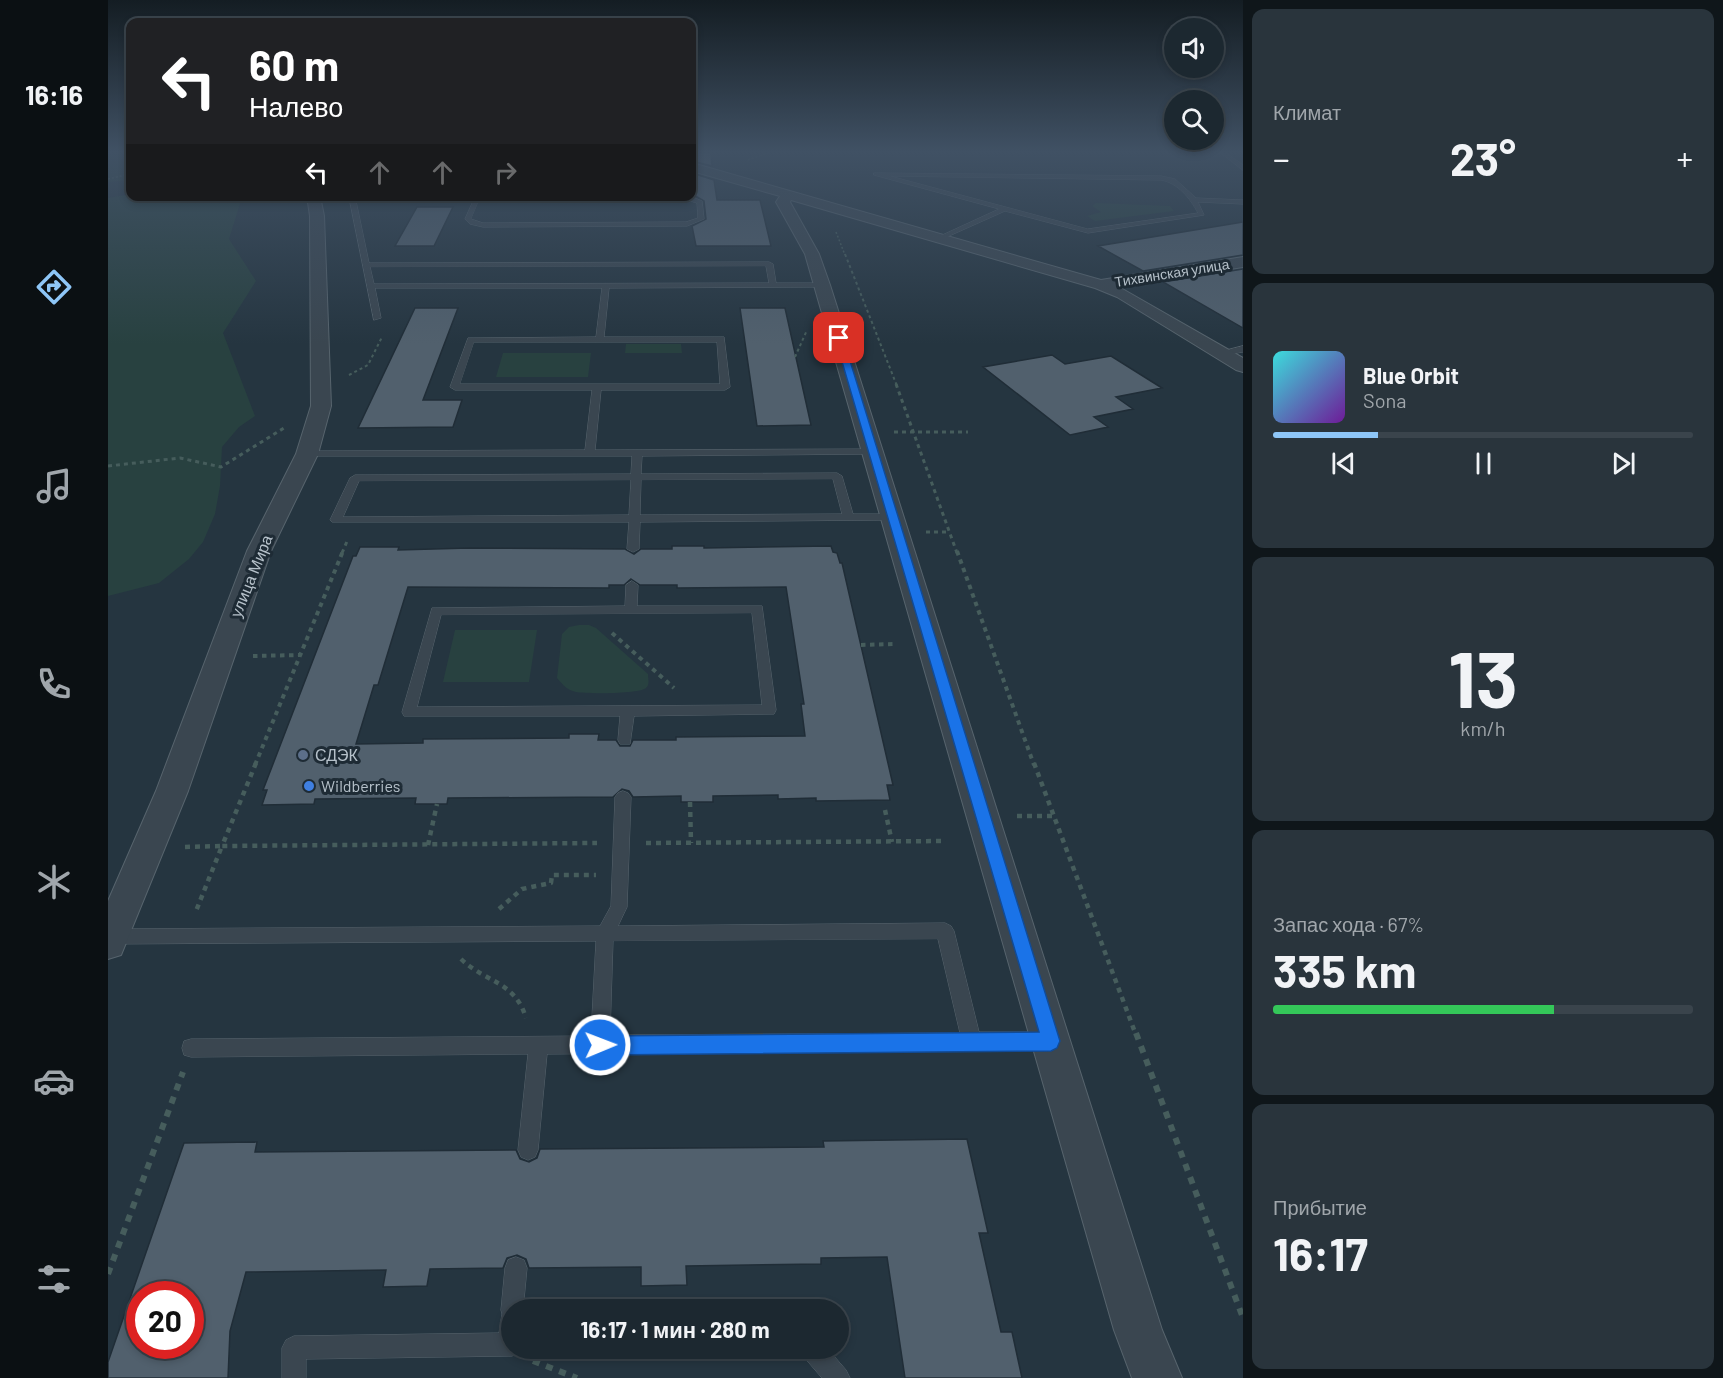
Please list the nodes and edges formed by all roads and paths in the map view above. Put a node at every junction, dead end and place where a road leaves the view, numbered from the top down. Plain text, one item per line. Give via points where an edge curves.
1 (317, 216) edge
2 (356, 216) edge
3 (469, 216) edge
4 (701, 216) edge
5 (791, 216) edge
6 (865, 216) edge
7 (988, 216) edge
8 (1032, 216) edge
9 (1187, 216) edge
10 (834, 226) dead end
11 (940, 238) junction
12 (1243, 261) edge
13 (630, 264) junction
14 (366, 265) junction
15 (606, 285) junction
16 (628, 285) junction
17 (773, 285) junction
18 (822, 285) junction
19 (1101, 285) junction
20 (370, 286) junction
21 (377, 318) dead end
22 (807, 330) dead end
23 (383, 336) dead end
24 (600, 339) junction
25 (1243, 349) edge
26 (1220, 353) junction
27 (795, 357) dead end
28 (1243, 366) edge
29 (320, 381) junction
30 (597, 387) junction
31 (321, 406) junction
32 (915, 432) junction
33 (968, 432) dead end
34 (880, 442) junction
35 (590, 453) junction
36 (637, 453) junction
37 (307, 454) junction
38 (108, 466) edge
39 (635, 477) junction
40 (848, 517) junction
41 (891, 517) junction
42 (634, 519) junction
43 (356, 520) junction
44 (633, 549) dead end
45 (632, 585) dead end
46 (587, 610) junction
47 (631, 610) junction
48 (896, 644) dead end
49 (861, 645) dead end
50 (221, 656) junction
51 (300, 656) junction
52 (699, 710) junction
53 (627, 711) junction
54 (625, 740) dead end
55 (623, 797) dead end
56 (690, 802) dead end
57 (437, 804) dead end
58 (885, 810) dead end
59 (1007, 816) dead end
60 (1054, 816) junction
61 (946, 841) dead end
62 (892, 842) junction
63 (622, 843) junction
64 (691, 843) junction
65 (428, 845) junction
66 (222, 846) junction
67 (179, 847) dead end
68 (620, 875) junction
69 (206, 885) dead end
70 (605, 933) junction
71 (469, 934) junction
72 (109, 940) edge
73 (1051, 1041) junction
74 (972, 1042) junction
75 (600, 1045) junction
76 (532, 1046) junction
77 (191, 1048) joint
78 (528, 1149) dead end
79 (516, 1268) dead end
80 (108, 1274) edge
81 (513, 1299) edge
82 (1243, 1318) edge
83 (501, 1349) edge
84 (530, 1359) edge
85 (821, 1359) edge
86 (294, 1378) edge
87 (577, 1378) edge
88 (838, 1378) edge
89 (1157, 1378) edge

1 - 29 street, улица Мира
2 - 14 lane
3 - 4 lane via 472,223 483,225 687,224
5 - 18 street via 812,254
6 - 11 street
7 - 11 lane
8 - 9 lane via 1088,231
10 - 32 path
11 - 19 street
12 - 19 street, Тихвинская улица
13 - 14 lane
13 - 16 lane
13 - 17 lane via 769,264
14 - 20 lane
15 - 16 lane
15 - 20 lane
15 - 24 lane
16 - 17 lane
17 - 18 lane
18 - 34 street
19 - 26 street via 1123,294
20 - 21 lane
22 - 27 path
23 - 29 path via 368,365 344,377
24 - 30 lane via 721,339 725,387
24 - 30 lane via 471,340 455,387
25 - 26 lane
26 - 28 street
29 - 31 street, улица Мира
30 - 35 lane
31 - 37 street, улица Мира
31 - 38 path via 221,466 180,458
32 - 33 path
32 - 34 path
32 - 60 path
34 - 36 lane
34 - 41 street
35 - 36 lane
35 - 37 lane
36 - 39 lane
37 - 50 street, улица Мира via 259,551
39 - 40 lane via 837,476
39 - 42 lane
39 - 43 lane via 355,478 336,520
40 - 41 lane
40 - 42 lane
41 - 73 street
42 - 43 lane
42 - 44 lane
43 - 51 path
45 - 47 lane
46 - 47 lane
46 - 52 path
46 - 53 lane via 436,611 409,712
47 - 52 lane via 758,609 769,710
48 - 49 path
50 - 51 path
50 - 72 street, улица Мира via 172,791
51 - 66 path
52 - 53 lane
53 - 54 lane
55 - 63 lane
56 - 64 path
57 - 65 path
58 - 62 path
59 - 60 path
60 - 82 path
61 - 62 path
62 - 64 path
63 - 64 path
63 - 65 path
63 - 68 lane
65 - 66 path
66 - 67 path
66 - 69 path
68 - 70 lane via 619,907
68 - 71 path via 552,875 551,883 529,884 512,893
70 - 71 lane
70 - 74 lane via 945,931
70 - 75 lane
71 - 72 lane
71 - 76 path via 461,960 519,999
73 - 74 lane
73 - 89 street via 1138,1330
74 - 75 lane
75 - 76 lane
76 - 77 lane
76 - 78 lane
77 - 80 path
79 - 81 lane
83 - 86 lane via 294,1348
84 - 87 path
85 - 88 lane

